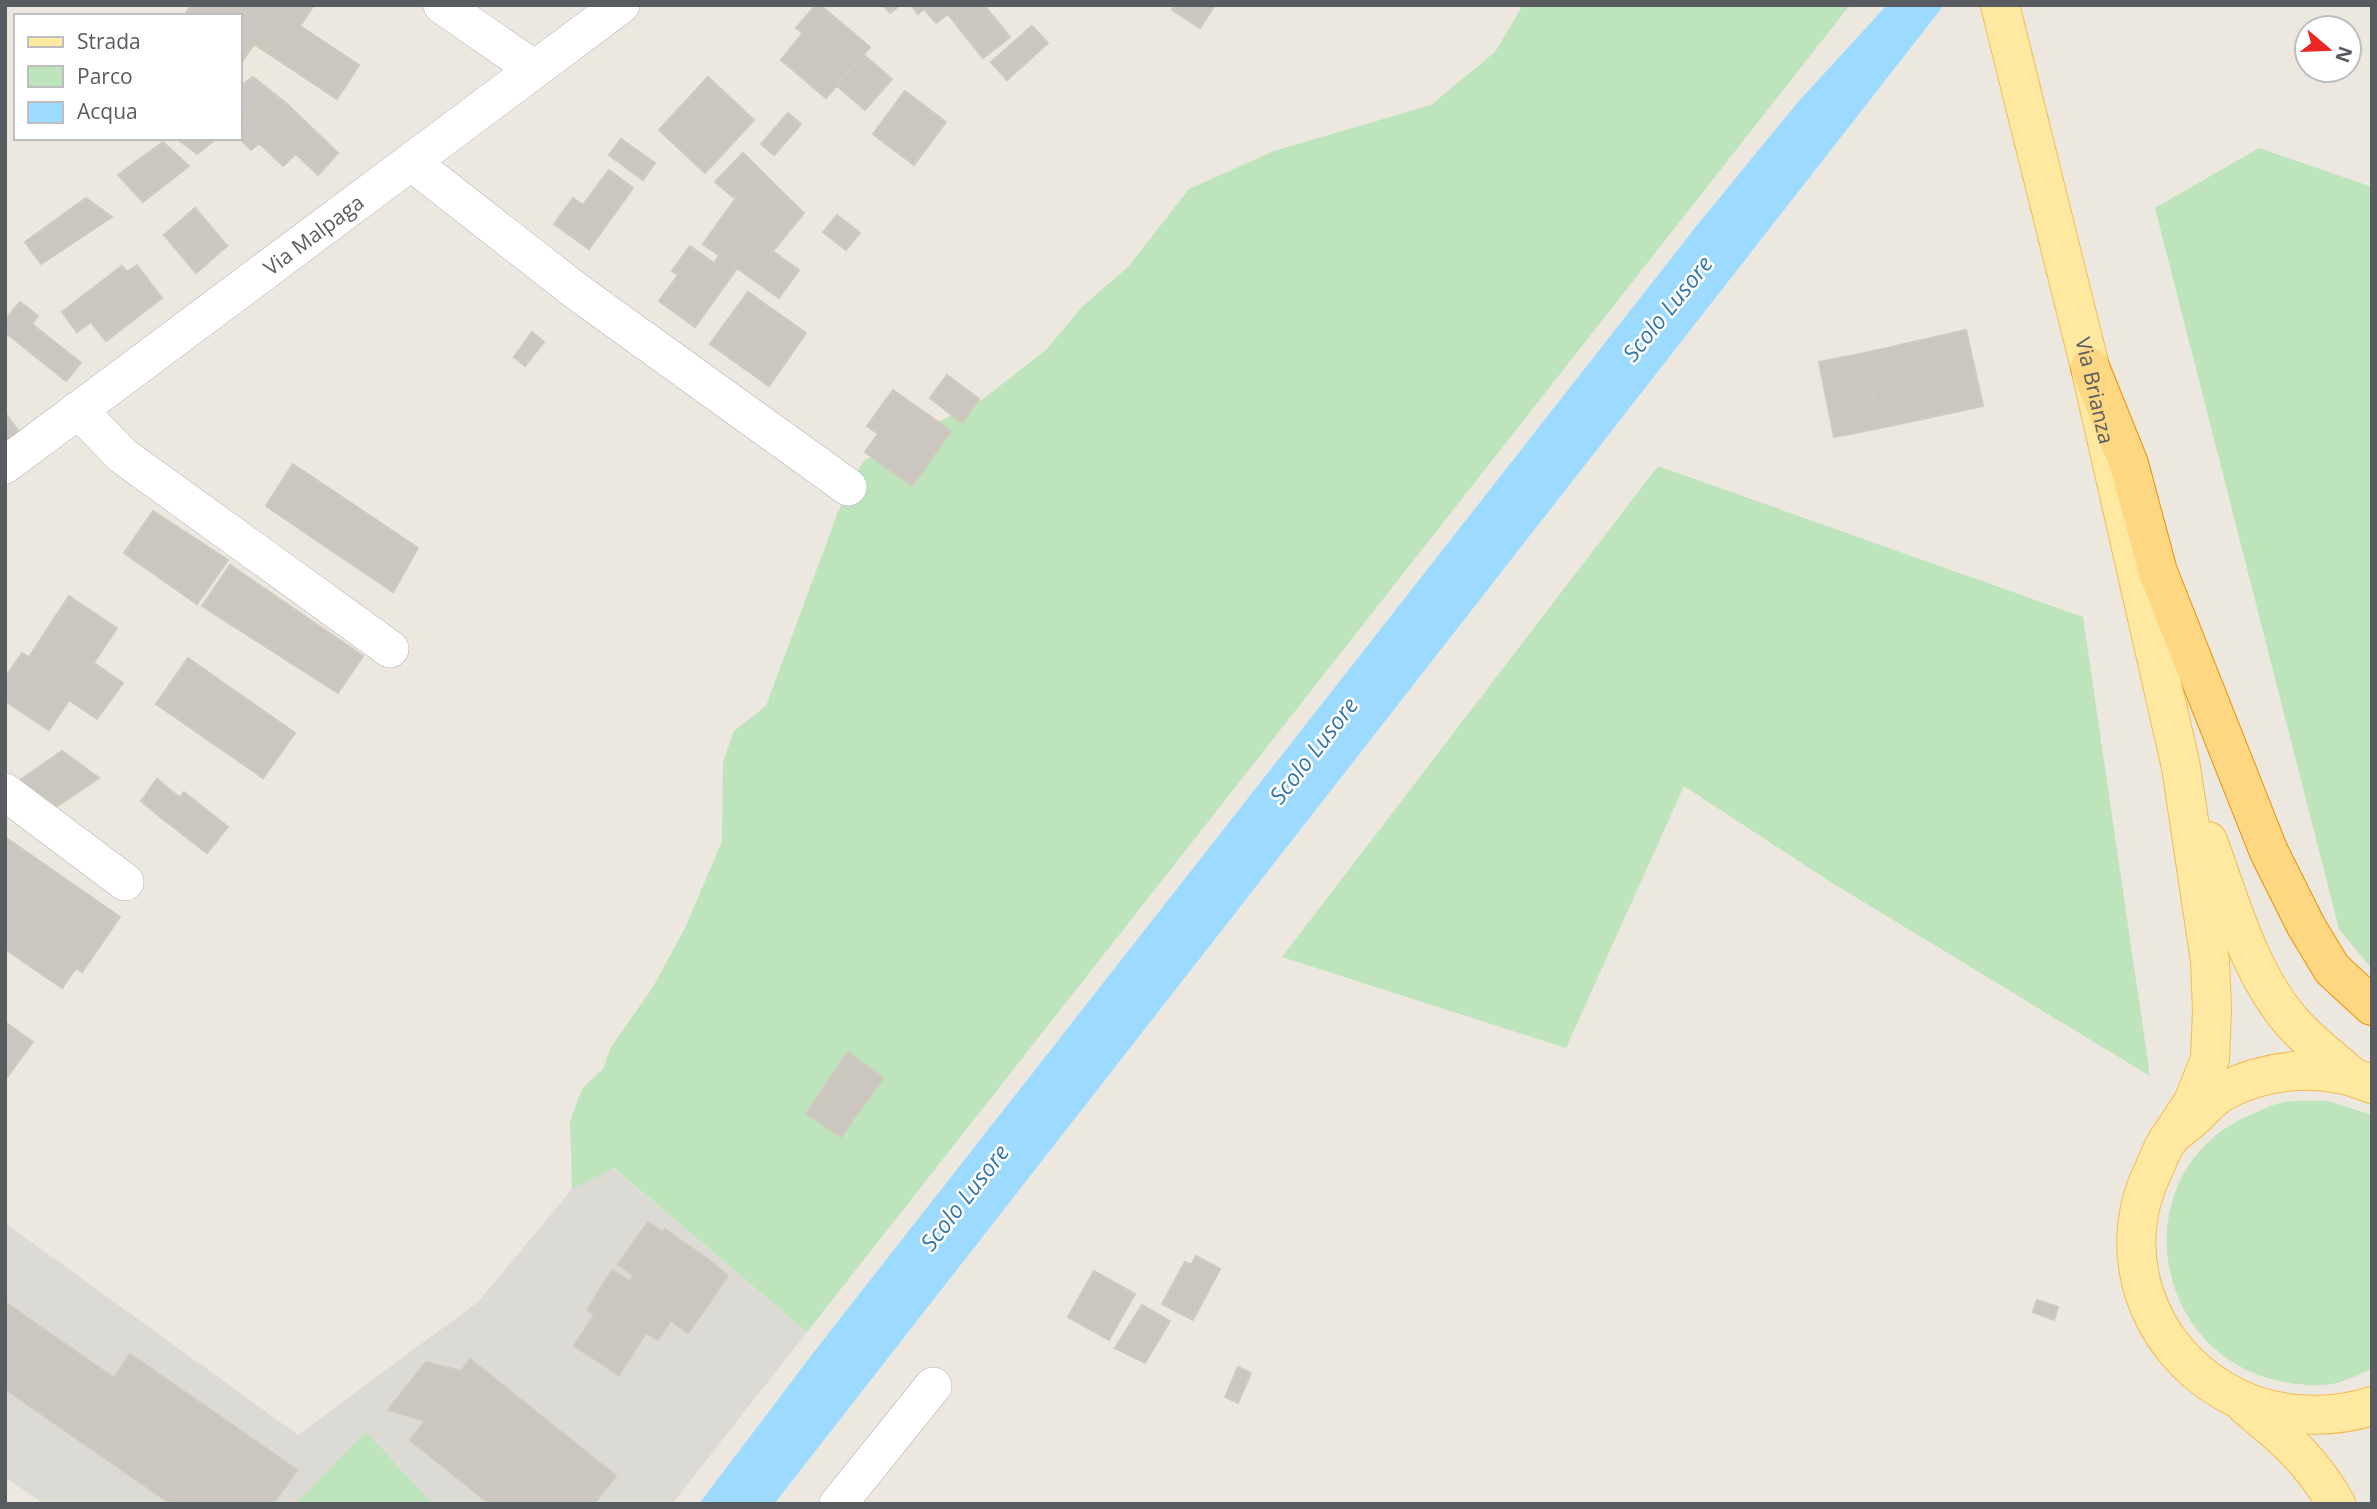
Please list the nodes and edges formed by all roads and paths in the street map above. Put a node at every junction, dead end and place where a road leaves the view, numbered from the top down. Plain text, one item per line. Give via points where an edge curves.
1 (442, 5) edge
2 (621, 5) edge
3 (2001, 10) edge
4 (534, 69) junction
5 (411, 162) junction
6 (2090, 366) junction
7 (78, 410) junction
8 (5, 465) edge
9 (848, 487) dead end
10 (390, 649) dead end
11 (2181, 767) junction
12 (5, 792) edge
13 (125, 882) dead end
14 (2372, 1006) edge
15 (2361, 1080) edge
16 (2168, 1140) junction
17 (933, 1386) dead end
18 (2242, 1402) junction
19 (2372, 1406) edge
20 (838, 1504) edge
21 (2336, 1504) edge

1 - 4 street
2 - 4 street, Via Malpaga
3 - 6 main road, Via Brianza
4 - 5 street, Via Malpaga
5 - 7 street, Via Malpaga
5 - 9 street via 576,291
6 - 11 main road, Via Brianza
6 - 14 highway via 2129,464 2158,572 2269,852 2332,969
7 - 8 street, Via Malpaga
7 - 10 street via 123,456
11 - 15 main road via 2266,985 2292,1023
11 - 16 main road via 2210,961 2212,1011 2210,1059 2193,1102
12 - 13 street
15 - 16 main road via 2312,1070 2269,1074 2222,1092
16 - 18 main road via 2142,1192 2134,1242 2141,1290 2163,1337 2200,1378
17 - 20 street
18 - 19 main road via 2300,1414 2346,1414
18 - 21 main road via 2300,1451 2321,1475

